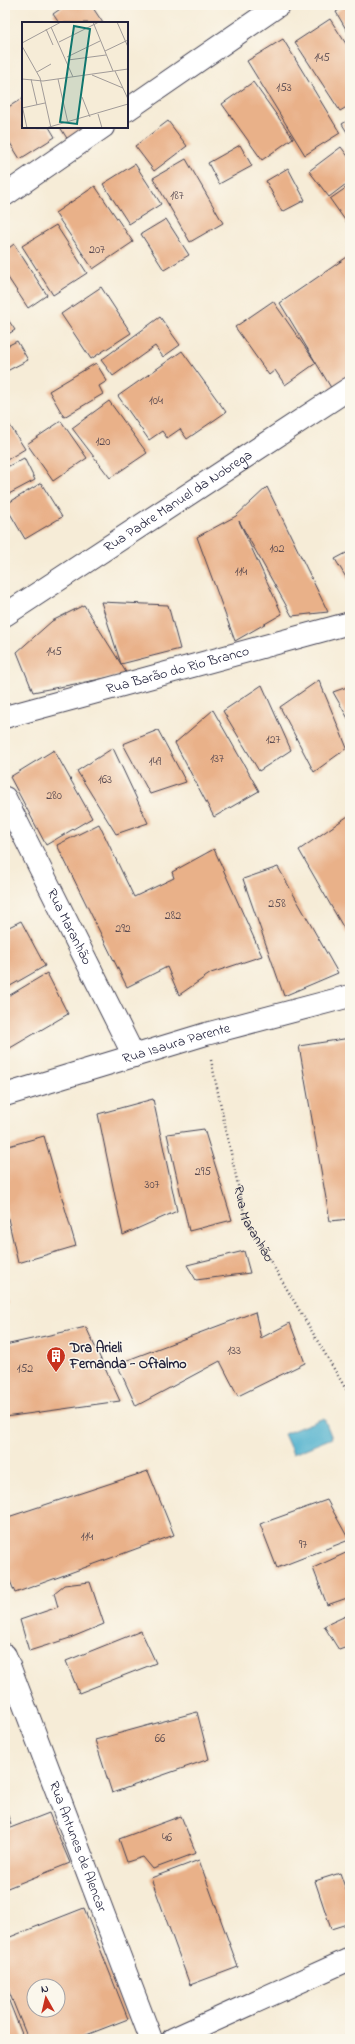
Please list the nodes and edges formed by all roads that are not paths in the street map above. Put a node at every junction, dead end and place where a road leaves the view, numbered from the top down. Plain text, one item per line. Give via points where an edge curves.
1 (279, 5) edge
2 (256, 12) edge
3 (128, 109) edge
4 (102, 128) edge
5 (5, 195) edge
6 (350, 388) edge
7 (5, 615) edge
8 (350, 623) edge
9 (5, 717) edge
10 (5, 798) edge
11 (350, 996) edge
12 (134, 1056) junction
13 (5, 1095) edge
14 (5, 1655) edge
15 (350, 1959) edge
16 (151, 2039) edge
17 (173, 2039) edge

1 - 2 street
2 - 3 street
4 - 5 street
6 - 7 street, Rua Padre Manuel da Nobrega
8 - 9 street, Rua Barão do Rio Branco
10 - 12 street, Rua Maranhão
11 - 12 street, Rua Isaura Parente
12 - 13 street, Rua Isaura Parente
14 - 16 street, Rua Antunes de Alencar
15 - 17 street

